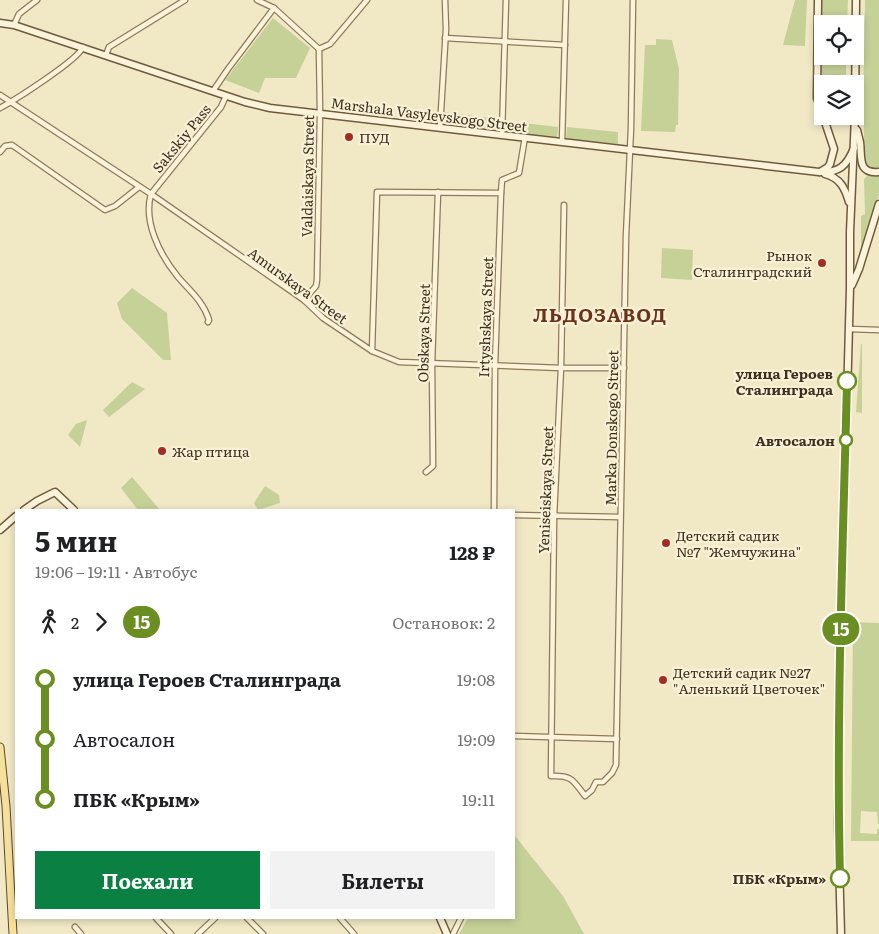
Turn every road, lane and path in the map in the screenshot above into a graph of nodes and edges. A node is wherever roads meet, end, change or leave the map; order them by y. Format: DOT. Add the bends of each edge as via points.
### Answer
graph roads {
  1 [pos="37,0"];
  2 [pos="185,0"];
  3 [pos="257,0"];
  4 [pos="368,0"];
  5 [pos="445,0"];
  6 [pos="506,0"];
  7 [pos="566,0"];
  8 [pos="633,0"];
  9 [pos="818,0"];
  10 [pos="856,0"];
  11 [pos="274,8"];
  12 [pos="0,23"];
  13 [pos="14,25"];
  14 [pos="445,38"];
  15 [pos="506,41"];
  16 [pos="565,44"];
  17 [pos="83,47"];
  18 [pos="319,49"];
  19 [pos="106,55"];
  20 [pos="856,69"];
  21 [pos="816,75"];
  22 [pos="854,75"];
  23 [pos="856,75"];
  24 [pos="213,91"];
  25 [pos="0,94"];
  26 [pos="226,96"];
  27 [pos="11,102"];
  28 [pos="0,108"];
  29 [pos="320,113"];
  30 [pos="826,125"];
  31 [pos="855,125"];
  32 [pos="856,125"];
  33 [pos="440,127"];
  34 [pos="502,134"];
  35 [pos="525,137"];
  36 [pos="562,142"];
  37 [pos="854,148"];
  38 [pos="629,150"];
  39 [pos="0,152"];
  40 [pos="819,172"];
  41 [pos="879,172"];
  42 [pos="139,187"];
  43 [pos="438,192"];
  44 [pos="501,193"];
  45 [pos="151,194"];
  46 [pos="879,204"];
  47 [pos="564,205"];
  48 [pos="851,210"];
  49 [pos="850,288"];
  50 [pos="304,300"];
  51 [pos="208,322"];
  52 [pos="849,329"];
  53 [pos="879,330"];
  54 [pos="372,351"];
  55 [pos="432,364"];
  56 [pos="494,364"];
  57 [pos="561,368"];
  58 [pos="624,368"];
  59 [pos="426,472"];
  60 [pos="25,509"];
  61 [pos="73,509"];
  62 [pos="494,509"];
  63 [pos="515,515"];
  64 [pos="15,517"];
  65 [pos="554,517"];
  66 [pos="620,517"];
  67 [pos="0,530"];
  68 [pos="515,736"];
  69 [pos="552,738"];
  70 [pos="617,739"];
  71 [pos="0,747"];
  72 [pos="551,776"];
  73 [pos="157,919"];
  74 [pos="214,919"];
  75 [pos="248,919"];
  76 [pos="341,919"];
  77 [pos="440,919"];
  78 [pos="460,919"];
  79 [pos="75,927"];
  80 [pos="13,934"];
  81 [pos="81,934"];
  82 [pos="171,934"];
  83 [pos="198,934"];
  84 [pos="263,934"];
  85 [pos="354,934"];
  86 [pos="447,934"];
  87 [pos="453,934"];
  88 [pos="841,934"];
  1 -- 13 [label="street" via="19,14"];
  2 -- 19 [label="street" via="109,47"];
  3 -- 11 [label="street"];
  4 -- 18 [label="street" via="330,44"];
  5 -- 14 [label="street"];
  6 -- 15 [label="street"];
  7 -- 16 [label="street"];
  8 -- 38 [label="street, Marka Donskogo Street"];
  9 -- 21 [label="main road"];
  10 -- 20 [label="main road"];
  11 -- 18 [label="street"];
  11 -- 24 [label="street"];
  12 -- 13 [label="main road, Marshala Vasylevskogo Street"];
  13 -- 17 [label="main road, Marshala Vasylevskogo Street"];
  14 -- 15 [label="street"];
  14 -- 33 [label="street"];
  15 -- 16 [label="street"];
  15 -- 34 [label="street"];
  16 -- 36 [label="street"];
  17 -- 19 [label="main road, Marshala Vasylevskogo Street"];
  17 -- 27 [label="street" via="64,67"];
  18 -- 29 [label="street, Valdaiskaya Street"];
  19 -- 24 [label="main road, Marshala Vasylevskogo Street"];
  20 -- 22 [label="main road"];
  20 -- 23 [label="main road"];
  24 -- 26 [label="main road, Marshala Vasylevskogo Street"];
  25 -- 27 [label="street, Amurskaya Street"];
  26 -- 29 [label="main road, Marshala Vasylevskogo Street" via="270,108"];
  26 -- 45 [label="street, Sakskiy Pass" via="221,107"];
  27 -- 28 [label="street"];
  27 -- 42 [label="street, Amurskaya Street"];
  29 -- 33 [label="main road, Marshala Vasylevskogo Street"];
  29 -- 50 [label="street, Valdaiskaya Street" via="317,280"];
  30 -- 40 [label="main road" via="834,149 830,164"];
  31 -- 37 [label="main road"];
  32 -- 41 [label="main road" via="862,166 872,173"];
  33 -- 34 [label="main road, Marshala Vasylevskogo Street"];
  34 -- 35 [label="main road, Marshala Vasylevskogo Street"];
  35 -- 36 [label="main road, Marshala Vasylevskogo Street"];
  35 -- 44 [label="street" via="519,173 502,180"];
  36 -- 38 [label="main road, Marshala Vasylevskogo Street"];
  37 -- 40 [label="main road, Marshala Vasylevskogo Street" via="840,168"];
  37 -- 48 [label="main road"];
  38 -- 40 [label="main road, Marshala Vasylevskogo Street"];
  38 -- 58 [label="street, Marka Donskogo Street"];
  39 -- 42 [label="street" via="5,146 12,145 102,208 110,209"];
  40 -- 48 [label="main road" via="836,178 842,184"];
  42 -- 45 [label="street, Amurskaya Street"];
  43 -- 44 [label="street"];
  43 -- 54 [label="street" via="378,192"];
  43 -- 55 [label="street, Obskaya Street"];
  44 -- 56 [label="street, Irtyshskaya Street"];
  45 -- 50 [label="street, Amurskaya Street"];
  45 -- 51 [label="street" via="148,208 158,246 176,275 206,309"];
  46 -- 49 [label="main road" via="860,269"];
  47 -- 57 [label="street, Yeniseiskaya Street"];
  48 -- 49 [label="main road"];
  49 -- 52 [label="main road"];
  50 -- 54 [label="street, Amurskaya Street" via="323,318"];
  52 -- 53 [label="street"];
  52 -- 88 [label="main road" via="841,622"];
  54 -- 55 [label="street, Amurskaya Street" via="398,362"];
  55 -- 56 [label="street, Amurskaya Street"];
  55 -- 59 [label="street, Obskaya Street" via="433,466"];
  56 -- 57 [label="street, Amurskaya Street"];
  56 -- 62 [label="street, Irtyshskaya Street"];
  57 -- 58 [label="street, Amurskaya Street"];
  57 -- 65 [label="street, Yeniseiskaya Street"];
  58 -- 66 [label="street, Marka Donskogo Street"];
  60 -- 61 [label="main road" via="55,492"];
  63 -- 65 [label="street"];
  64 -- 67 [label="main road"];
  65 -- 66 [label="street"];
  65 -- 69 [label="street, Yeniseiskaya Street"];
  66 -- 70 [label="street, Marka Donskogo Street"];
  68 -- 69 [label="street"];
  69 -- 70 [label="street"];
  69 -- 72 [label="street, Yeniseiskaya Street"];
  70 -- 72 [label="street, Marka Donskogo Street" via="614,770 603,782 596,782 585,796 570,777"];
  71 -- 80 [label="main road"];
  73 -- 82 [label="street"];
  74 -- 83 [label="street"];
  75 -- 84 [label="street"];
  76 -- 85 [label="street"];
  77 -- 86 [label="main road"];
  78 -- 87 [label="street"];
  79 -- 81 [label="street"];
}
